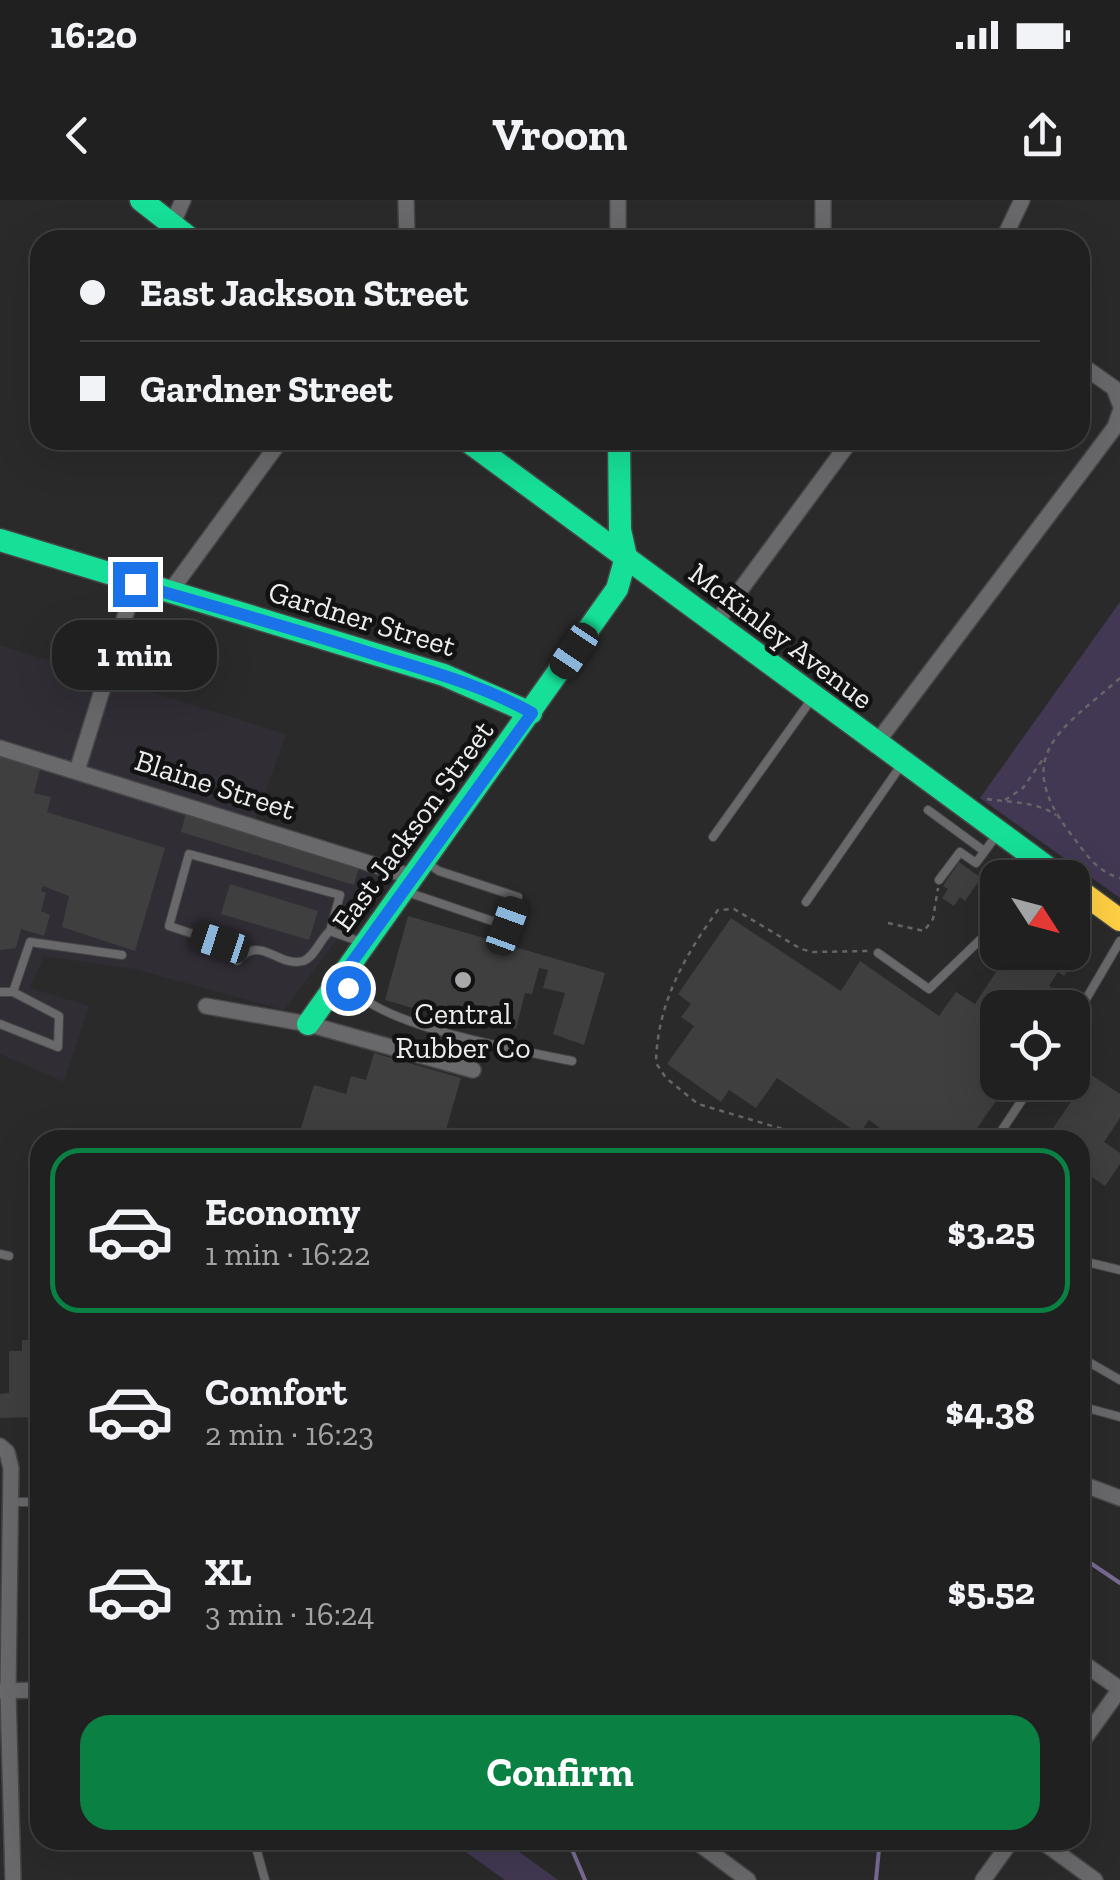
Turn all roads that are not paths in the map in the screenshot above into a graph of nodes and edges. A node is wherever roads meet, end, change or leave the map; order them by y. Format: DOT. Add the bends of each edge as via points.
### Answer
graph roads {
  1 [pos="140,200"];
  2 [pos="183,200"];
  3 [pos="406,200"];
  4 [pos="618,200"];
  5 [pos="823,200"];
  6 [pos="1022,200"];
  7 [pos="172,225"];
  8 [pos="179,230"];
  9 [pos="407,230"];
  10 [pos="618,230"];
  11 [pos="822,230"];
  12 [pos="1008,230"];
  13 [pos="1090,371"];
  14 [pos="1120,404"];
  15 [pos="1120,412"];
  16 [pos="274,450"];
  17 [pos="480,450"];
  18 [pos="619,450"];
  19 [pos="844,450"];
  20 [pos="0,540"];
  21 [pos="626,557"];
  22 [pos="135,584"];
  23 [pos="168,593"];
  24 [pos="716,623"];
  25 [pos="814,696"];
  26 [pos="532,713"];
  27 [pos="876,745"];
  28 [pos="0,748"];
  29 [pos="902,764"];
  30 [pos="77,771"];
  31 [pos="928,810"];
  32 [pos="713,837"];
  33 [pos="991,842"];
  34 [pos="1018,860"];
  35 [pos="413,876"];
  36 [pos="939,880"];
  37 [pos="1090,898"];
  38 [pos="806,902"];
  39 [pos="1120,920"];
  40 [pos="330,931"];
  41 [pos="980,940"];
  42 [pos="1120,941"];
  43 [pos="365,943"];
  44 [pos="245,952"];
  45 [pos="878,953"];
  46 [pos="122,955"];
  47 [pos="236,961"];
  48 [pos="342,976"];
  49 [pos="0,992"];
  50 [pos="13,992"];
  51 [pos="1090,992"];
  52 [pos="206,1006"];
  53 [pos="0,1024"];
  54 [pos="308,1024"];
  55 [pos="572,1061"];
  56 [pos="473,1070"];
  57 [pos="1022,1100"];
  58 [pos="1002,1130"];
  59 [pos="1090,1262"];
  60 [pos="1120,1270"];
  61 [pos="1090,1363"];
  62 [pos="1120,1380"];
  63 [pos="1090,1409"];
  64 [pos="1120,1417"];
  65 [pos="2,1447"];
  66 [pos="1090,1486"];
  67 [pos="1120,1498"];
  68 [pos="10,1502"];
  69 [pos="30,1502"];
  70 [pos="1090,1668"];
  71 [pos="1120,1689"];
  72 [pos="30,1690"];
  73 [pos="4,1691"];
  74 [pos="1090,1731"];
  75 [pos="257,1850"];
  76 [pos="708,1850"];
  77 [pos="1005,1850"];
  78 [pos="1054,1850"];
  79 [pos="13,1880"];
  80 [pos="265,1880"];
  81 [pos="748,1880"];
  82 [pos="983,1880"];
  83 [pos="1095,1880"];
  1 -- 7 [label="street"];
  2 -- 7 [label="street"];
  3 -- 9 [label="street"];
  4 -- 10 [label="street"];
  5 -- 11 [label="street"];
  6 -- 12 [label="street"];
  7 -- 8 [label="street"];
  13 -- 14 [label="street" via="1114,388"];
  15 -- 27 [label="street"];
  16 -- 23 [label="street"];
  17 -- 21 [label="street, McKinley Avenue"];
  18 -- 21 [label="street, East Jackson Street"];
  19 -- 24 [label="street"];
  20 -- 22 [label="street, Gardner Street"];
  21 -- 24 [label="street, McKinley Avenue"];
  21 -- 26 [label="street, East Jackson Street" via="617,589"];
  22 -- 23 [label="street, Gardner Street"];
  22 -- 30 [label="street"];
  23 -- 26 [label="street, Gardner Street" via="466,683"];
  24 -- 25 [label="street, McKinley Avenue"];
  25 -- 27 [label="street, McKinley Avenue"];
  25 -- 32 [label="lane"];
  26 -- 35 [label="street, East Jackson Street"];
  27 -- 29 [label="street, McKinley Avenue"];
  28 -- 30 [label="street, Blaine Street"];
  29 -- 33 [label="street, McKinley Avenue"];
  29 -- 38 [label="lane"];
  30 -- 35 [label="street, Blaine Street"];
  31 -- 33 [label="lane"];
  33 -- 34 [label="street, McKinley Avenue"];
  33 -- 36 [label="lane" via="976,862 960,852"];
  35 -- 35 [label="lane" via="416,898 507,926 518,897 440,871"];
  35 -- 43 [label="street, East Jackson Street"];
  37 -- 39 [label="street"];
  40 -- 43 [label="lane"];
  40 -- 44 [label="lane" via="299,962"];
  40 -- 44 [label="lane" via="340,895 189,854 169,926"];
  41 -- 45 [label="lane" via="929,989"];
  42 -- 51 [label="lane"];
  43 -- 48 [label="street, East Jackson Street"];
  44 -- 47 [label="lane"];
  46 -- 50 [label="lane" via="30,942"];
  48 -- 54 [label="street, East Jackson Street"];
  48 -- 55 [label="lane" via="371,1005 403,1018"];
  49 -- 50 [label="lane"];
  50 -- 53 [label="lane" via="59,1016 58,1046"];
  52 -- 54 [label="street"];
  54 -- 56 [label="street"];
  57 -- 58 [label="lane"];
  59 -- 60 [label="lane"];
  61 -- 62 [label="lane"];
  63 -- 64 [label="lane"];
  65 -- 68 [label="street" via="10,1461"];
  66 -- 67 [label="street"];
  68 -- 69 [label="lane"];
  68 -- 73 [label="street"];
  70 -- 71 [label="street"];
  71 -- 74 [label="street"];
  72 -- 73 [label="street"];
  73 -- 79 [label="street"];
  75 -- 80 [label="lane"];
  76 -- 81 [label="street"];
  77 -- 82 [label="street"];
  78 -- 83 [label="street"];
}
